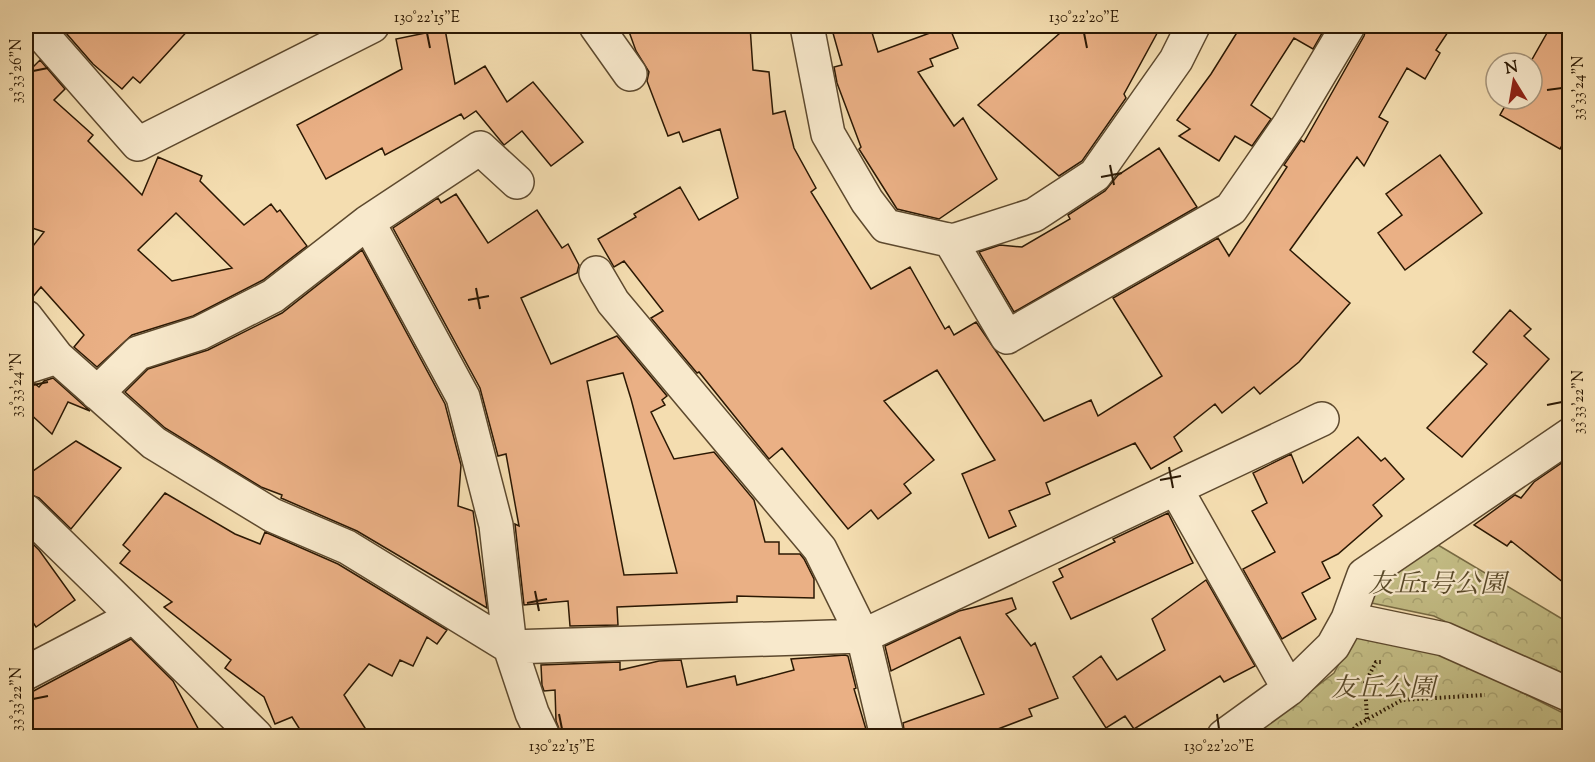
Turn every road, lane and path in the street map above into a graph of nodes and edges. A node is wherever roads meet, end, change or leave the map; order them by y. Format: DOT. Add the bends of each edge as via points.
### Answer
graph roads {
  1 [pos="374,26"];
  2 [pos="596,26"];
  3 [pos="807,26"];
  4 [pos="1193,26"];
  5 [pos="1348,26"];
  6 [pos="37,29"];
  7 [pos="630,74"];
  8 [pos="517,182"];
  9 [pos="368,222"];
  10 [pos="950,240"];
  11 [pos="596,273"];
  12 [pos="26,317"];
  13 [pos="57,357"];
  14 [pos="26,366"];
  15 [pos="98,393"];
  16 [pos="1323,419"];
  17 [pos="1569,435"];
  18 [pos="1176,489"];
  19 [pos="26,512"];
  20 [pos="133,617"];
  21 [pos="1348,619"];
  22 [pos="1407,633"];
  23 [pos="863,636"];
  24 [pos="510,647"];
  25 [pos="1511,671"];
  26 [pos="26,673"];
  27 [pos="1289,689"];
  28 [pos="1569,695"];
  29 [pos="1367,720"];
  30 [pos="256,736"];
  31 [pos="543,736"];
  32 [pos="887,736"];
  33 [pos="1224,736"];
  34 [pos="1348,736"];
  35 [pos="1379,736"];
  36 [pos="1466,736"];
  1 -- 6 [label="street" via="138,144"];
  2 -- 7 [label="street"];
  3 -- 10 [label="street" via="828,134 867,201 886,226"];
  4 -- 10 [label="street" via="1176,60 1095,175 1034,215"];
  5 -- 10 [label="street" via="1289,125 1231,210 1007,337"];
  8 -- 9 [label="street" via="480,148"];
  9 -- 15 [label="street" via="273,296 200,333 138,353"];
  9 -- 24 [label="street" via="463,397 496,525"];
  11 -- 23 [label="street" via="613,302 820,549"];
  12 -- 13 [label="street"];
  13 -- 14 [label="street"];
  13 -- 15 [label="street"];
  15 -- 24 [label="street" via="154,443 272,515 348,547"];
  16 -- 18 [label="street"];
  17 -- 21 [label="street" via="1364,575"];
  18 -- 23 [label="street"];
  18 -- 27 [label="street"];
  19 -- 20 [label="street"];
  20 -- 26 [label="street"];
  20 -- 30 [label="street"];
  21 -- 22 [label="street"];
  21 -- 27 [label="street" via="1333,646"];
  22 -- 25 [label="street" via="1444,639"];
  22 -- 29 [label="path" via="1394,662 1376,662 1365,683"];
  23 -- 24 [label="street"];
  23 -- 32 [label="street"];
  24 -- 31 [label="street"];
  25 -- 28 [label="street"];
  25 -- 29 [label="path" via="1495,694 1402,700"];
  27 -- 33 [label="street"];
  29 -- 34 [label="path"];
  35 -- 36 [label="path" via="1435,730"];
}
